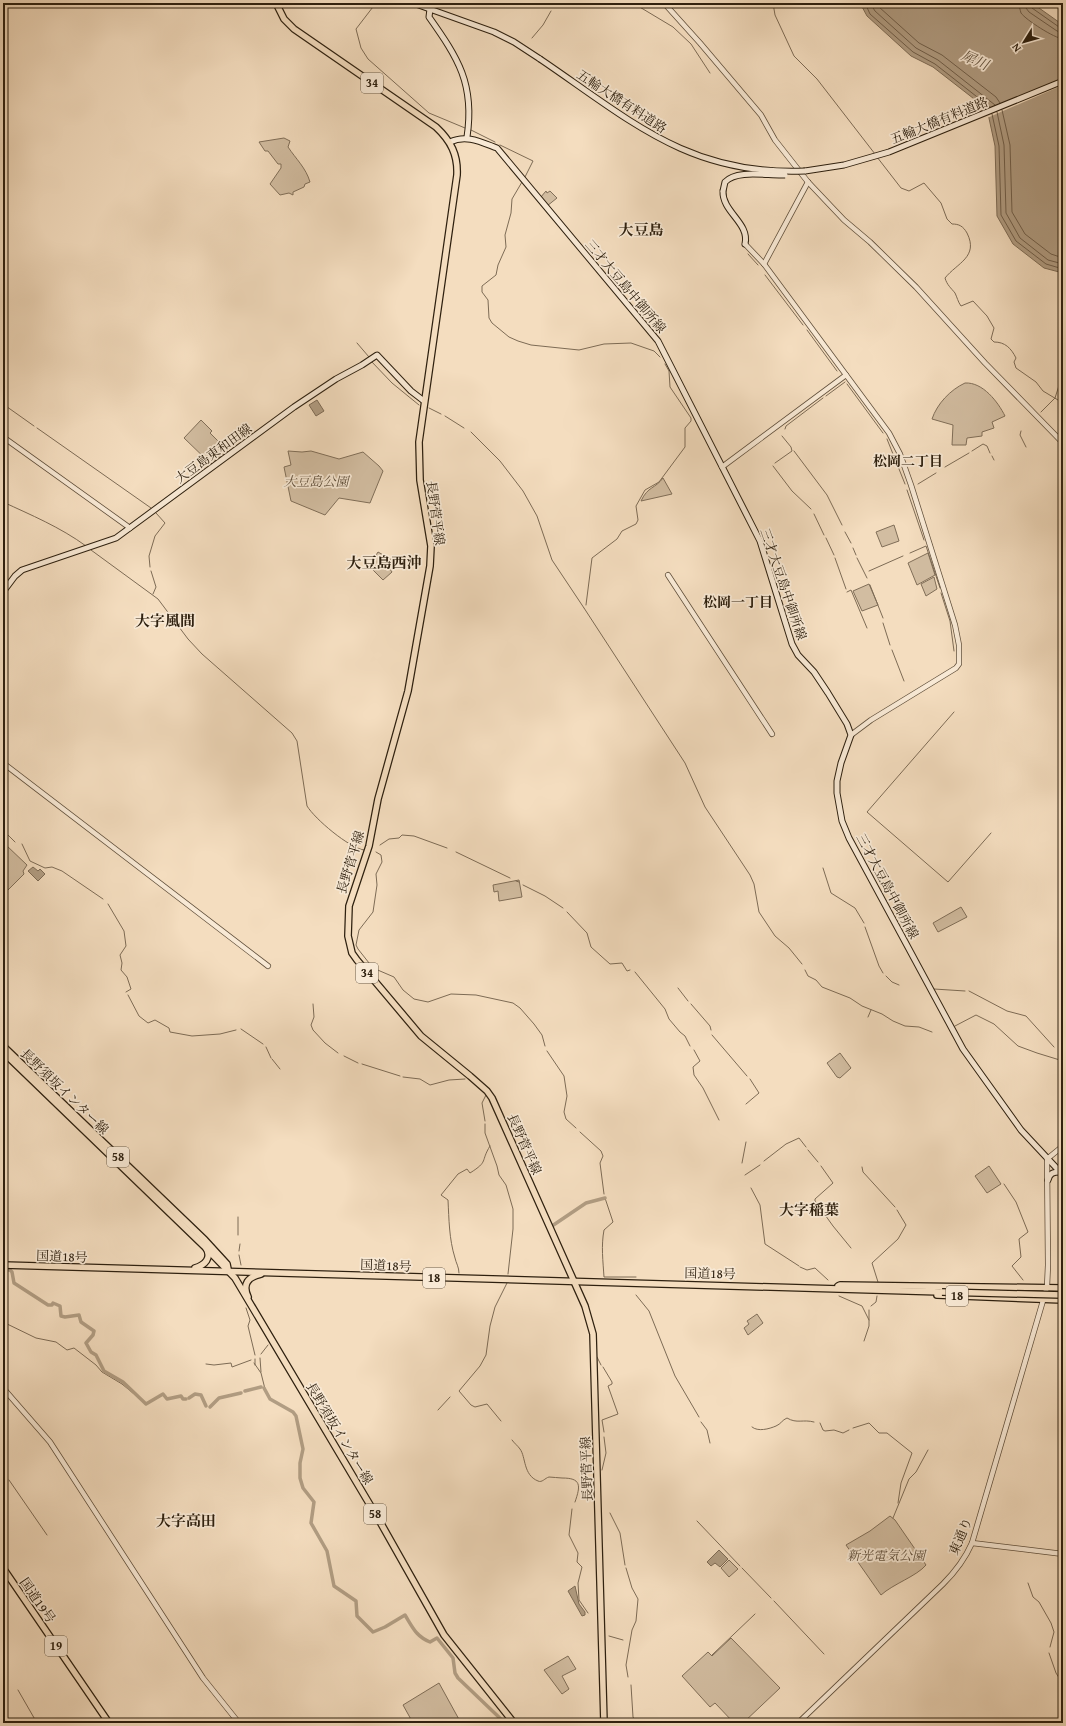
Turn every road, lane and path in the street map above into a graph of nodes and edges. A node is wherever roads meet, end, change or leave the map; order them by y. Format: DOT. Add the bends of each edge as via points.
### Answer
graph roads {
  1 [pos="276,3"];
  2 [pos="413,3"];
  3 [pos="664,3"];
  4 [pos="430,9"];
  5 [pos="1063,81"];
  6 [pos="467,137"];
  7 [pos="450,142"];
  8 [pos="806,171"];
  9 [pos="808,182"];
  10 [pos="745,244"];
  11 [pos="764,264"];
  12 [pos="846,375"];
  13 [pos="424,401"];
  14 [pos="3,437"];
  15 [pos="1063,443"];
  16 [pos="722,467"];
  17 [pos="130,528"];
  18 [pos="668,575"];
  19 [pos="3,592"];
  20 [pos="772,734"];
  21 [pos="851,735"];
  22 [pos="3,763"];
  23 [pos="268,966"];
  24 [pos="3,1046"];
  25 [pos="3,1052"];
  26 [pos="1063,1146"];
  27 [pos="1047,1160"];
  28 [pos="1062,1173"];
  29 [pos="1048,1180"];
  30 [pos="206,1248"];
  31 [pos="3,1265"];
  32 [pos="187,1270"];
  33 [pos="229,1271"];
  34 [pos="269,1273"];
  35 [pos="575,1281"];
  36 [pos="838,1286"];
  37 [pos="816,1287"];
  38 [pos="1047,1287"];
  39 [pos="1063,1288"];
  40 [pos="871,1290"];
  41 [pos="942,1291"];
  42 [pos="1063,1294"];
  43 [pos="248,1297"];
  44 [pos="1043,1299"];
  45 [pos="1063,1300"];
  46 [pos="3,1388"];
  47 [pos="972,1543"];
  48 [pos="1063,1554"];
  49 [pos="3,1568"];
  50 [pos="110,1723"];
  51 [pos="239,1723"];
  52 [pos="514,1723"];
  53 [pos="604,1723"];
  54 [pos="798,1723"];
  1 -- 7 [label="main road, 長野菅平線 / 34" via="284,19 294,29 428,121"];
  2 -- 4 [label="main road"];
  3 -- 9 [label="street" via="761,115 776,140"];
  4 -- 6 [label="main road" via="429,17 448,42 462,72 468,103"];
  4 -- 8 [label="main road, 五輪大橋有料道路, bridge" via="514,42 633,123 661,140 690,153 748,169"];
  5 -- 8 [label="main road, 五輪大橋有料道路" via="889,152 844,165"];
  6 -- 7 [label="main road"];
  6 -- 16 [label="main road, 三才大豆島中御所線" via="497,148 652,332"];
  7 -- 13 [label="main road, 長野菅平線 / 34" via="456,156 457,175"];
  8 -- 10 [label="main road, bridge" via="780,175 742,174 725,182 723,191 726,204 746,234"];
  9 -- 11 [label="street"];
  9 -- 15 [label="street" via="839,215 916,287"];
  10 -- 11 [label="street"];
  11 -- 12 [label="street"];
  12 -- 16 [label="street"];
  12 -- 21 [label="street" via="889,433 900,454 951,608 959,645 959,664 956,668"];
  13 -- 17 [label="main road, 大豆島東和田線" via="377,355 294,407"];
  13 -- 35 [label="main road, 長野菅平線 / 34" via="418,454 431,546 430,566 408,692 378,799 369,846 348,906 348,936 357,960 421,1036 470,1076 492,1098"];
  14 -- 17 [label="street"];
  16 -- 21 [label="main road, 三才大豆島中御所線" via="760,541 792,644 828,693"];
  17 -- 19 [label="main road, 大豆島東和田線" via="116,538 22,570"];
  18 -- 20 [label="street"];
  21 -- 27 [label="main road, 三才大豆島中御所線" via="837,781 842,821 849,838 963,1049 1020,1130"];
  22 -- 23 [label="street"];
  24 -- 33 [label="main road, 長野須坂インター線 / 58" via="205,1240 227,1264"];
  25 -- 30 [label="main road, 長野須坂インター線 / 58"];
  26 -- 27 [label="street"];
  27 -- 28 [label="main road, 三才大豆島中御所線"];
  27 -- 29 [label="street, 東通り"];
  28 -- 29 [label="main road" via="1052,1172"];
  29 -- 38 [label="street, 東通り"];
  30 -- 32 [label="main road" via="208,1255 205,1263"];
  30 -- 33 [label="main road, 長野須坂インター線 / 58"];
  31 -- 32 [label="main road, 国道18号 / 18"];
  32 -- 33 [label="main road, 国道18号 / 18"];
  33 -- 34 [label="main road, 国道18号 / 18"];
  33 -- 43 [label="main road, 長野須坂インター線 / 58"];
  34 -- 35 [label="main road, 国道18号 / 18"];
  34 -- 43 [label="main road" via="256,1275 247,1281 245,1288"];
  35 -- 37 [label="main road, 国道18号 / 18"];
  35 -- 53 [label="main road, 長野菅平線 / 34" via="593,1334"];
  36 -- 37 [label="main road, 国道18号 / 18"];
  36 -- 38 [label="main road, 18"];
  36 -- 41 [label="main road, 国道18号 / 18"];
  37 -- 40 [label="main road, 国道18号 / 18"];
  38 -- 39 [label="main road, 18"];
  38 -- 44 [label="street, 東通り"];
  40 -- 41 [label="main road, 国道18号 / 18"];
  40 -- 44 [label="main road, 18"];
  41 -- 42 [label="main road, 国道18号 / 18, bridge"];
  43 -- 52 [label="main road, 長野須坂インター線 / 58" via="444,1635"];
  44 -- 45 [label="main road, 18"];
  44 -- 47 [label="street, 東通り"];
  46 -- 51 [label="street" via="50,1442 203,1678"];
  47 -- 48 [label="street"];
  47 -- 54 [label="street, 東通り" via="960,1565 944,1584"];
  49 -- 50 [label="main road, 国道19号 / 19"];
}
